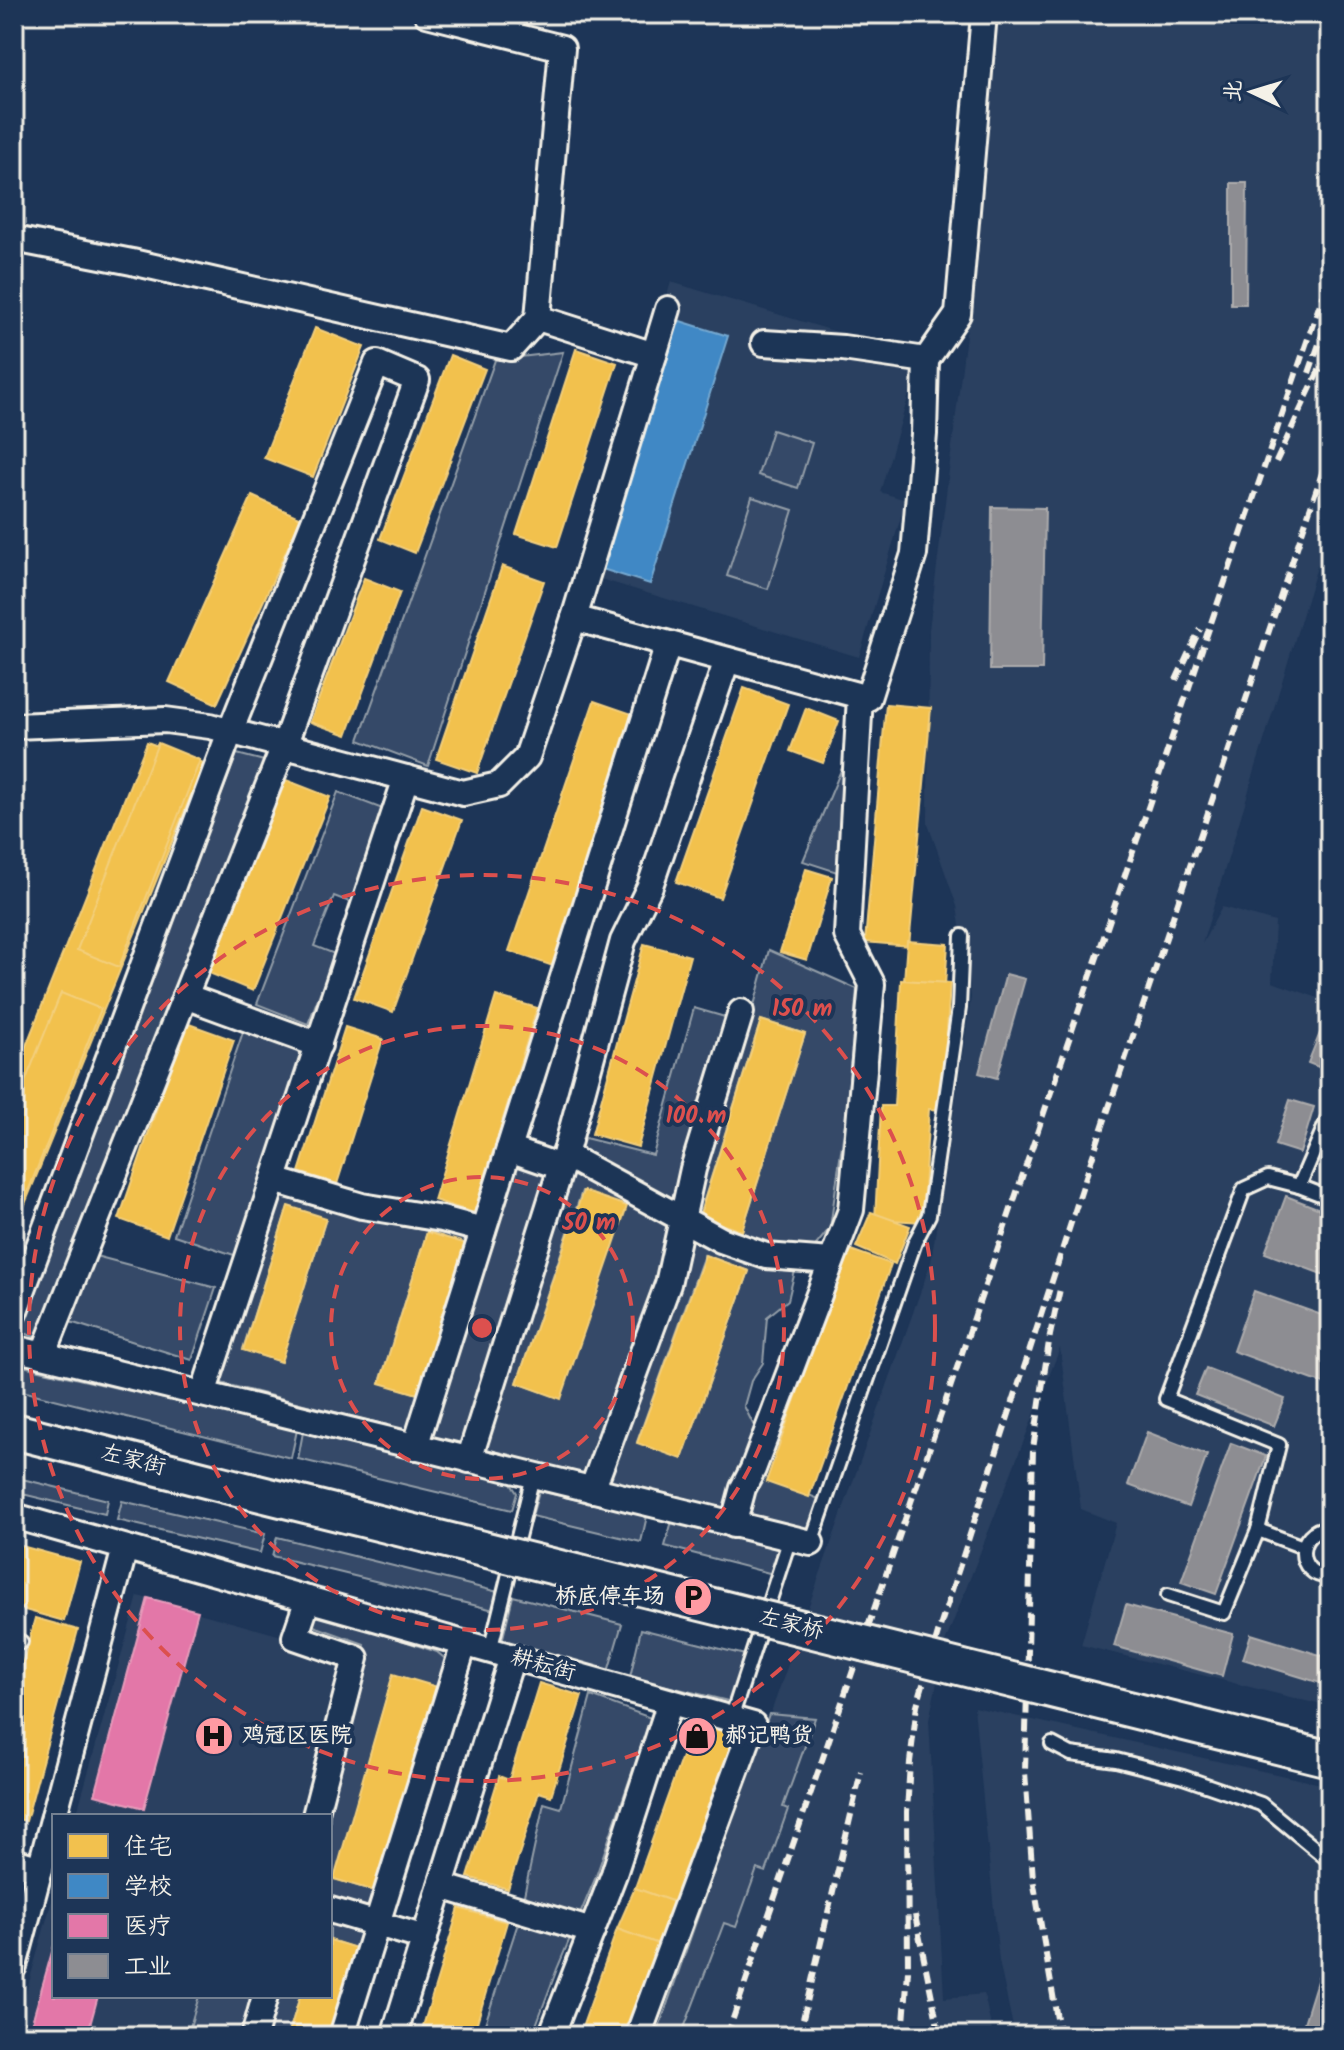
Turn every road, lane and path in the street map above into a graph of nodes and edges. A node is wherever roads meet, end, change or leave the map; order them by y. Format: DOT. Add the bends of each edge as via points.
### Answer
graph roads {
  1 [pos="427,14"];
  2 [pos="984,14"];
  3 [pos="14,239"];
  4 [pos="668,309"];
  5 [pos="538,318"];
  6 [pos="764,343"];
  7 [pos="654,355"];
  8 [pos="926,360"];
  9 [pos="574,618"];
  10 [pos="668,644"];
  11 [pos="727,660"];
  12 [pos="860,696"];
  13 [pos="14,726"];
  14 [pos="230,732"];
  15 [pos="284,746"];
  16 [pos="406,778"];
  17 [pos="962,936"];
  18 [pos="185,996"];
  19 [pos="741,1012"];
  20 [pos="319,1045"];
  21 [pos="1330,1114"];
  22 [pos="509,1149"];
  23 [pos="563,1161"];
  24 [pos="274,1180"];
  25 [pos="1299,1186"];
  26 [pos="1330,1198"];
  27 [pos="682,1220"];
  28 [pos="483,1230"];
  29 [pos="831,1261"];
  30 [pos="14,1313"];
  31 [pos="14,1348"];
  32 [pos="43,1355"];
  33 [pos="203,1394"];
  34 [pos="14,1431"];
  35 [pos="415,1447"];
  36 [pos="469,1460"];
  37 [pos="533,1476"];
  38 [pos="592,1490"];
  39 [pos="253,1492"];
  40 [pos="14,1516"];
  41 [pos="733,1525"];
  42 [pos="1330,1527"];
  43 [pos="1258,1530"];
  44 [pos="801,1541"];
  45 [pos="1303,1547"];
  46 [pos="125,1548"];
  47 [pos="1330,1577"];
  48 [pos="1168,1595"];
  49 [pos="308,1599"];
  50 [pos="464,1644"];
  51 [pos="501,1654"];
  52 [pos="670,1702"];
  53 [pos="731,1719"];
  54 [pos="1052,1744"];
  55 [pos="1330,1759"];
  56 [pos="55,1814"];
  57 [pos="316,1814"];
  58 [pos="52,1824"];
  59 [pos="14,1861"];
  60 [pos="1330,1861"];
  61 [pos="40,1869"];
  62 [pos="441,1886"];
  63 [pos="332,1911"];
  64 [pos="377,1924"];
  65 [pos="592,1931"];
  66 [pos="425,1938"];
  67 [pos="14,1966"];
  68 [pos="264,1998"];
  69 [pos="254,2036"];
  70 [pos="342,2036"];
  71 [pos="394,2036"];
  72 [pos="551,2036"];
  73 [pos="638,2036"];
  1 -- 5 [label="street" via="562,48"];
  2 -- 8 [label="street" via="958,314"];
  3 -- 5 [label="street" via="511,348"];
  4 -- 7 [label="street"];
  5 -- 7 [label="street"];
  6 -- 8 [label="street"];
  7 -- 9 [label="street"];
  8 -- 12 [label="street" via="914,554 868,698"];
  9 -- 10 [label="street"];
  9 -- 16 [label="street" via="527,757 499,785 463,793"];
  10 -- 11 [label="street"];
  10 -- 22 [label="street"];
  11 -- 12 [label="street"];
  11 -- 23 [label="street" via="650,886 623,941"];
  12 -- 29 [label="street" via="847,935 872,984 851,1210"];
  13 -- 14 [label="street" via="165,720"];
  14 -- 15 [label="street"];
  14 -- 15 [label="street" via="377,363 417,380"];
  14 -- 30 [label="street"];
  15 -- 16 [label="street"];
  15 -- 18 [label="street"];
  16 -- 20 [label="street"];
  17 -- 44 [label="lane" via="959,1008 929,1215"];
  18 -- 20 [label="street"];
  18 -- 32 [label="street"];
  19 -- 27 [label="street"];
  20 -- 24 [label="street"];
  21 -- 25 [label="lane"];
  22 -- 23 [label="street"];
  22 -- 28 [label="street"];
  23 -- 27 [label="street"];
  23 -- 36 [label="street"];
  24 -- 28 [label="street" via="362,1206"];
  24 -- 33 [label="street"];
  25 -- 26 [label="lane"];
  25 -- 43 [label="lane" via="1268,1178 1244,1189 1166,1399 1279,1445"];
  27 -- 29 [label="street" via="766,1256"];
  27 -- 38 [label="street" via="668,1284"];
  28 -- 35 [label="street"];
  29 -- 41 [label="street"];
  31 -- 32 [label="street"];
  32 -- 33 [label="street"];
  33 -- 35 [label="street"];
  34 -- 39 [label="main road, 左家街"];
  35 -- 36 [label="street"];
  36 -- 37 [label="street"];
  37 -- 38 [label="street"];
  37 -- 51 [label="lane"];
  38 -- 41 [label="street"];
  39 -- 55 [label="main road, 左家桥, bridge"];
  40 -- 46 [label="street, 耕耘街"];
  41 -- 44 [label="street"];
  42 -- 45 [label="lane" via="1314,1531"];
  43 -- 45 [label="lane"];
  43 -- 48 [label="lane" via="1224,1613"];
  44 -- 53 [label="lane"];
  45 -- 47 [label="lane" via="1309,1569"];
  46 -- 49 [label="street, 耕耘街"];
  46 -- 56 [label="street"];
  49 -- 50 [label="street, 耕耘街"];
  49 -- 57 [label="street" via="295,1637 356,1658"];
  50 -- 51 [label="street, 耕耘街"];
  50 -- 64 [label="street"];
  51 -- 52 [label="street, 耕耘街"];
  51 -- 62 [label="street"];
  52 -- 53 [label="street, 耕耘街"];
  52 -- 65 [label="street"];
  53 -- 73 [label="street" via="753,1725"];
  54 -- 60 [label="lane" via="1071,1754 1183,1777 1261,1804"];
  58 -- 61 [label="street"];
  59 -- 61 [label="street"];
  61 -- 67 [label="street"];
  62 -- 65 [label="street"];
  62 -- 66 [label="street"];
  63 -- 64 [label="street"];
  64 -- 66 [label="street"];
  64 -- 70 [label="street"];
  65 -- 72 [label="street"];
  66 -- 71 [label="street"];
  68 -- 69 [label="street"];
}
